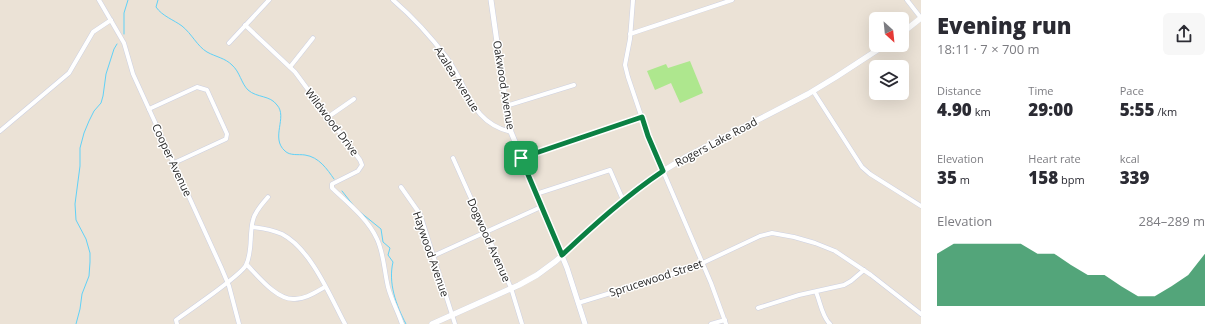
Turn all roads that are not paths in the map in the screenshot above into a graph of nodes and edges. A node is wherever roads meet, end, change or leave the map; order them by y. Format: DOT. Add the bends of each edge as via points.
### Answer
graph roads {
  1 [pos="99,0"];
  2 [pos="269,0"];
  3 [pos="393,0"];
  4 [pos="491,0"];
  5 [pos="633,0"];
  6 [pos="732,0"];
  7 [pos="907,0"];
  8 [pos="921,18"];
  9 [pos="111,20"];
  10 [pos="246,25"];
  11 [pos="909,27"];
  12 [pos="630,34"];
  13 [pos="313,38"];
  14 [pos="229,44"];
  15 [pos="875,52"];
  16 [pos="290,67"];
  17 [pos="574,85"];
  18 [pos="814,91"];
  19 [pos="354,99"];
  20 [pos="506,106"];
  21 [pos="149,109"];
  22 [pos="328,116"];
  23 [pos="642,117"];
  24 [pos="0,131"];
  25 [pos="511,132"];
  26 [pos="453,158"];
  27 [pos="521,158"];
  28 [pos="174,163"];
  29 [pos="663,171"];
  30 [pos="401,187"];
  31 [pos="536,194"];
  32 [pos="268,197"];
  33 [pos="623,200"];
  34 [pos="921,206"];
  35 [pos="541,207"];
  36 [pos="252,227"];
  37 [pos="486,232"];
  38 [pos="562,255"];
  39 [pos="432,256"];
  40 [pos="703,264"];
  41 [pos="247,265"];
  42 [pos="864,270"];
  43 [pos="228,283"];
  44 [pos="325,287"];
  45 [pos="511,288"];
  46 [pos="816,292"];
  47 [pos="578,303"];
  48 [pos="758,308"];
  49 [pos="921,314"];
  50 [pos="452,315"];
  51 [pos="176,322"];
  52 [pos="726,322"];
  53 [pos="239,324"];
  54 [pos="345,324"];
  55 [pos="402,324"];
  56 [pos="432,324"];
  57 [pos="455,324"];
  58 [pos="522,324"];
  59 [pos="585,324"];
  60 [pos="711,324"];
  61 [pos="830,324"];
  1 -- 9 [label="street, Cooper Avenue"];
  2 -- 10 [label="street"];
  3 -- 25 [label="street, Azalea Avenue" via="448,60 482,117"];
  4 -- 20 [label="street, Oakwood Avenue"];
  5 -- 12 [label="street"];
  6 -- 12 [label="street"];
  7 -- 8 [label="street"];
  8 -- 11 [label="main road"];
  9 -- 21 [label="street, Cooper Avenue" via="124,43 133,74"];
  9 -- 24 [label="street" via="93,32 69,73"];
  10 -- 14 [label="street"];
  10 -- 16 [label="street, Wildwood Drive"];
  12 -- 23 [label="street" via="626,65"];
  13 -- 16 [label="street"];
  15 -- 18 [label="main road, Rogers Lake Road"];
  16 -- 22 [label="street, Wildwood Drive"];
  17 -- 20 [label="street"];
  18 -- 29 [label="main road, Rogers Lake Road"];
  18 -- 34 [label="street" via="862,167"];
  19 -- 22 [label="street"];
  20 -- 25 [label="street, Oakwood Avenue"];
  21 -- 28 [label="street, Cooper Avenue"];
  21 -- 28 [label="street" via="197,88 207,90 227,134 226,139"];
  22 -- 55 [label="street, Wildwood Drive" via="357,154 362,165 358,171 332,184 332,188 361,216 377,238 388,287"];
  23 -- 27 [label="street"];
  23 -- 29 [label="street"];
  25 -- 27 [label="street, Oakwood Avenue"];
  26 -- 37 [label="street, Dogwood Avenue"];
  27 -- 31 [label="street, Oakwood Avenue"];
  28 -- 43 [label="street, Cooper Avenue"];
  29 -- 33 [label="main road, Rogers Lake Road"];
  29 -- 40 [label="street"];
  30 -- 39 [label="street, Haywood Avenue" via="420,214"];
  31 -- 33 [label="street" via="610,170"];
  31 -- 35 [label="street, Oakwood Avenue"];
  32 -- 36 [label="street" via="255,214"];
  33 -- 38 [label="main road, Rogers Lake Road"];
  35 -- 37 [label="street"];
  35 -- 38 [label="street, Oakwood Avenue"];
  36 -- 41 [label="street"];
  36 -- 44 [label="street" via="282,234 299,247 309,258"];
  37 -- 39 [label="street"];
  37 -- 45 [label="street, Dogwood Avenue"];
  38 -- 45 [label="main road, Rogers Lake Road" via="537,275"];
  38 -- 47 [label="street, Oakwood Avenue"];
  39 -- 50 [label="street, Haywood Avenue"];
  40 -- 42 [label="street, Sprucewood Street" via="760,236 772,233 829,248 844,255"];
  40 -- 47 [label="street, Sprucewood Street"];
  40 -- 52 [label="street"];
  41 -- 43 [label="street"];
  41 -- 44 [label="street" via="284,298 294,300"];
  42 -- 46 [label="street" via="844,285"];
  42 -- 49 [label="street, Sprucewood Street"];
  43 -- 51 [label="street"];
  43 -- 53 [label="street, Cooper Avenue"];
  44 -- 54 [label="street"];
  45 -- 50 [label="main road, Rogers Lake Road"];
  45 -- 58 [label="street, Dogwood Avenue"];
  46 -- 48 [label="street" via="786,298"];
  46 -- 61 [label="street" via="825,318"];
  47 -- 59 [label="street, Oakwood Avenue"];
  50 -- 56 [label="main road, Rogers Lake Road"];
  50 -- 57 [label="street, Haywood Avenue"];
  52 -- 60 [label="street"];
}
